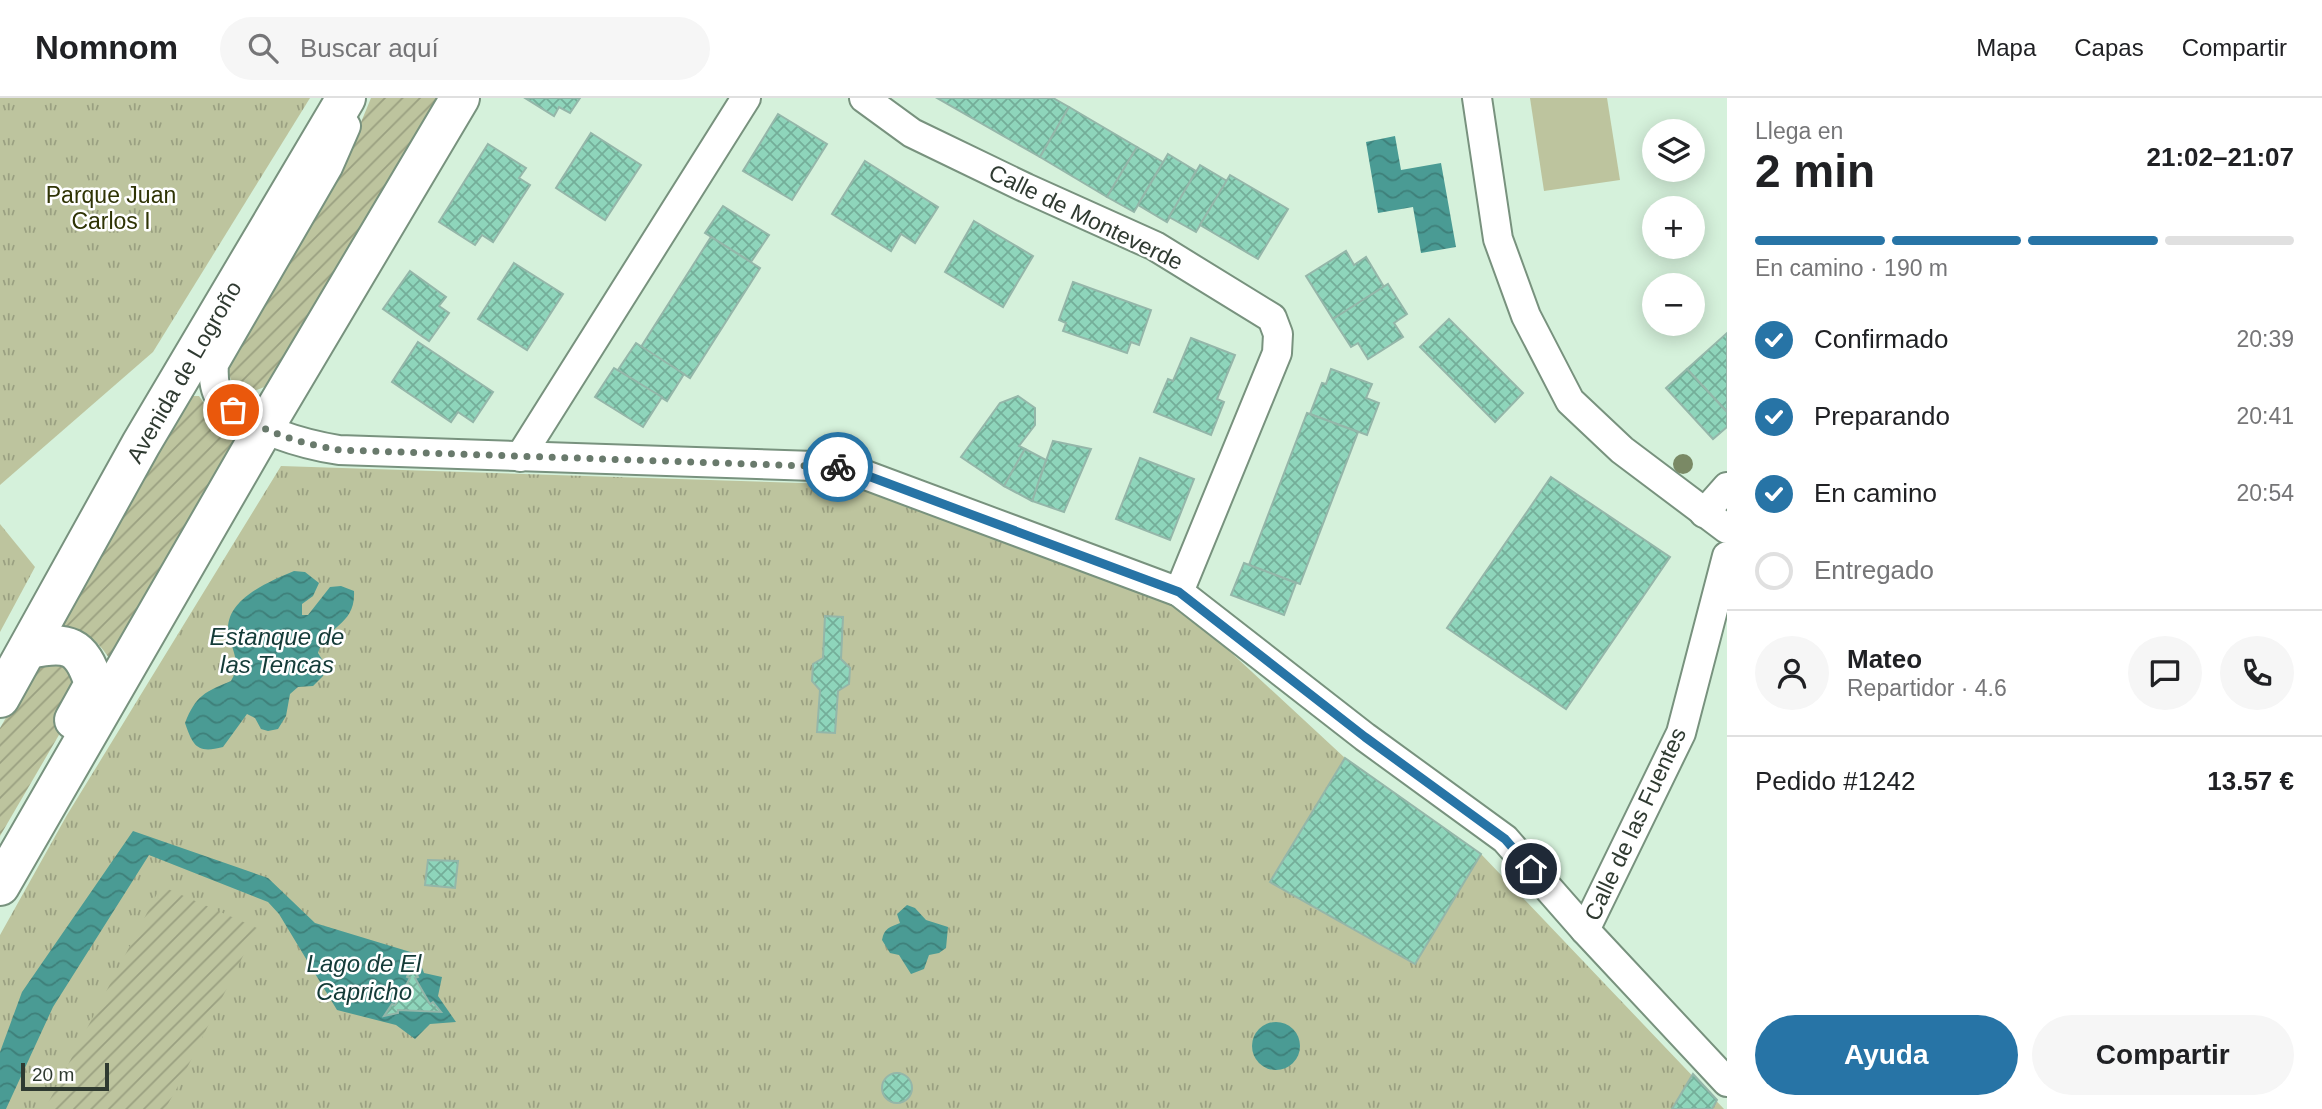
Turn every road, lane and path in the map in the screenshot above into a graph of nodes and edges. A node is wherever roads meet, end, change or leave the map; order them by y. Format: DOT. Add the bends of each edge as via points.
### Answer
graph roads {
  1 [pos="460,98"];
  2 [pos="746,98"];
  3 [pos="864,98"];
  4 [pos="1477,98"];
  5 [pos="346,99"];
  6 [pos="264,428"];
  7 [pos="520,457"];
  8 [pos="1727,487"];
  9 [pos="1704,513"];
  10 [pos="1727,529"];
  11 [pos="1727,556"];
  12 [pos="1179,592"];
  13 [pos="29,649"];
  14 [pos="0,698"];
  15 [pos="1,885"];
  16 [pos="1585,930"];
  17 [pos="1727,1082"];
  1 -- 6 [label="main road"];
  2 -- 7 [label="street"];
  3 -- 12 [label="street, Calle de Monteverde" via="912,133 1155,246 1272,318 1278,334 1277,352"];
  4 -- 9 [label="street" via="1498,239 1526,316 1570,401 1622,450"];
  5 -- 6 [label="street, Avenida de Logroño" via="345,132 328,167 214,364 213,378 223,402"];
  5 -- 13 [label="main road, Avenida de Logroño" via="141,444"];
  6 -- 7 [label="street, Avenida de Logroño" via="311,446 339,450"];
  6 -- 15 [label="main road"];
  7 -- 12 [label="street, Avenida de Logroño" via="844,467"];
  8 -- 9 [label="street"];
  9 -- 10 [label="street"];
  11 -- 16 [label="street, Calle de las Fuentes" via="1681,733"];
  12 -- 16 [label="street, Avenida de Logroño" via="1505,839"];
  13 -- 14 [label="main road, Avenida de Logroño"];
  13 -- 15 [label="main road" via="52,644 74,648 87,663 94,684 17,826"];
  16 -- 17 [label="street, Avenida de Logroño"];
}
